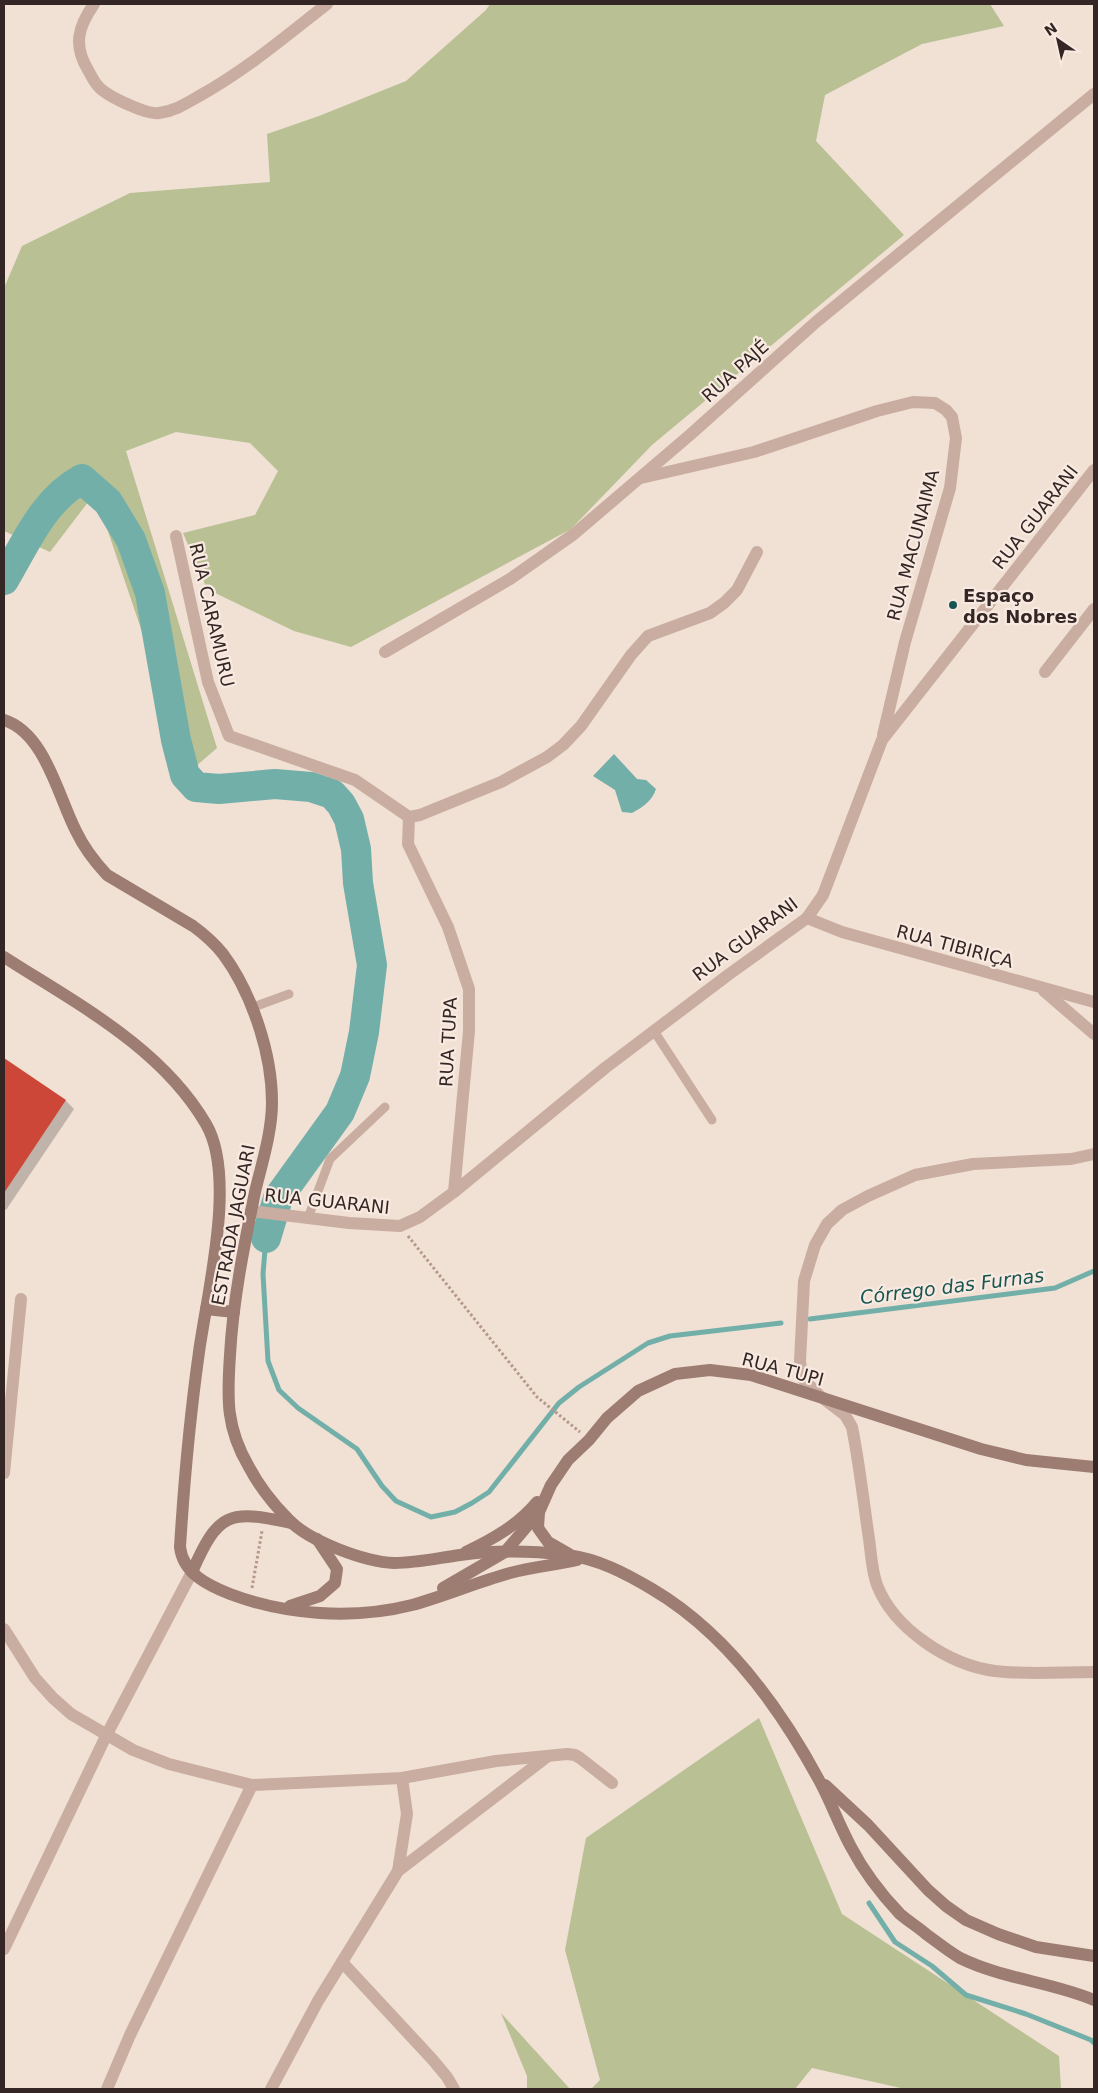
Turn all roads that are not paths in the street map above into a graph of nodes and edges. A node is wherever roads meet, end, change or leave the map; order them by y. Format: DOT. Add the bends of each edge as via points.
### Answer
graph roads {
  1 [pos="94,4"];
  2 [pos="326,4"];
  3 [pos="1094,94"];
  4 [pos="1094,470"];
  5 [pos="638,479"];
  6 [pos="176,536"];
  7 [pos="757,552"];
  8 [pos="1094,609"];
  9 [pos="385,652"];
  10 [pos="1045,672"];
  11 [pos="4,720"];
  12 [pos="882,740"];
  13 [pos="409,817"];
  14 [pos="807,918"];
  15 [pos="4,957"];
  16 [pos="1040,987"];
  17 [pos="289,994"];
  18 [pos="1094,1002"];
  19 [pos="251,1008"];
  20 [pos="654,1031"];
  21 [pos="1094,1034"];
  22 [pos="385,1107"];
  23 [pos="712,1120"];
  24 [pos="1094,1154"];
  25 [pos="454,1192"];
  26 [pos="251,1210"];
  27 [pos="308,1218"];
  28 [pos="22,1299"];
  29 [pos="206,1309"];
  30 [pos="234,1312"];
  31 [pos="820,1396"];
  32 [pos="1094,1467"];
  33 [pos="4,1473"];
  34 [pos="551,1484"];
  35 [pos="539,1512"];
  36 [pos="291,1522"];
  37 [pos="317,1539"];
  38 [pos="505,1552"];
  39 [pos="461,1555"];
  40 [pos="579,1557"];
  41 [pos="192,1572"];
  42 [pos="412,1605"];
  43 [pos="282,1608"];
  44 [pos="4,1629"];
  45 [pos="1094,1672"];
  46 [pos="106,1736"];
  47 [pos="548,1756"];
  48 [pos="402,1778"];
  49 [pos="819,1780"];
  50 [pos="612,1783"];
  51 [pos="252,1785"];
  52 [pos="398,1871"];
  53 [pos="4,1949"];
  54 [pos="1094,1956"];
  55 [pos="342,1962"];
  56 [pos="1094,2000"];
  57 [pos="107,2089"];
  58 [pos="271,2089"];
  59 [pos="454,2089"];
  1 -- 2 [label="street" via="78,38 82,61 97,86 108,95 156,114 173,111 232,78"];
  3 -- 5 [label="street, RUA PAJÉ" via="816,322"];
  4 -- 12 [label="street, RUA GUARANI"];
  5 -- 9 [label="street, RUA PAJÉ" via="545,556 510,580"];
  5 -- 12 [label="street, RUA MACUNAIMA" via="754,452 913,402 935,402 946,410 952,417 956,438 950,488 908,633"];
  6 -- 13 [label="street, RUA CARAMURU" via="208,682 229,736 355,780"];
  7 -- 13 [label="street" via="737,590 724,603 710,613 648,636 581,726 563,744 501,782"];
  8 -- 10 [label="street"];
  11 -- 19 [label="main road, ESTRADA JAGUARI" via="28,734 36,746 75,830 96,863 107,875 206,936 223,955"];
  12 -- 14 [label="street, RUA GUARANI" via="823,895"];
  13 -- 25 [label="street, RUA TUPA" via="408,844 448,927 469,989"];
  14 -- 16 [label="street, RUA TIBIRIÇA" via="842,932"];
  14 -- 20 [label="street, RUA GUARANI"];
  15 -- 29 [label="main road" via="114,1027 166,1073 207,1126 216,1152 219,1206"];
  16 -- 18 [label="street, RUA TIBIRIÇA"];
  16 -- 21 [label="street"];
  17 -- 19 [label="lane"];
  19 -- 26 [label="main road, ESTRADA JAGUARI" via="260,1030 272,1105"];
  20 -- 23 [label="lane"];
  20 -- 25 [label="street, RUA GUARANI"];
  22 -- 27 [label="lane" via="330,1159"];
  24 -- 31 [label="street" via="1071,1159 973,1164 915,1175 868,1196 837,1215 827,1224 815,1245 804,1281 802,1378"];
  25 -- 27 [label="street, RUA GUARANI" via="420,1217 400,1226"];
  26 -- 27 [label="street, RUA GUARANI"];
  26 -- 30 [label="main road, ESTRADA JAGUARI"];
  28 -- 33 [label="street"];
  29 -- 30 [label="main road"];
  29 -- 41 [label="main road" via="180,1547 184,1564"];
  30 -- 36 [label="main road, ESTRADA JAGUARI" via="227,1396 236,1442 248,1466"];
  31 -- 32 [label="main road, RUA TUPI" via="981,1449 1026,1460"];
  31 -- 34 [label="main road, RUA TUPI" via="751,1375 710,1370 675,1374 638,1391 607,1418 568,1460"];
  31 -- 45 [label="street" via="845,1415 852,1427 877,1584 900,1622 937,1649 971,1666 1012,1672"];
  34 -- 35 [label="main road, RUA TUPI"];
  34 -- 39 [label="main road" via="529,1512 502,1534"];
  35 -- 38 [label="main road, RUA TUPI"];
  35 -- 40 [label="main road" via="538,1528 548,1542"];
  36 -- 37 [label="main road, ESTRADA JAGUARI"];
  36 -- 41 [label="main road" via="236,1516 219,1524 207,1540"];
  37 -- 39 [label="main road, ESTRADA JAGUARI" via="377,1562 421,1562"];
  37 -- 43 [label="main road" via="337,1569 335,1583 320,1596"];
  38 -- 39 [label="main road, ESTRADA JAGUARI"];
  38 -- 40 [label="main road, ESTRADA JAGUARI"];
  38 -- 42 [label="main road"];
  40 -- 42 [label="main road" via="511,1573"];
  40 -- 49 [label="main road" via="611,1567 637,1580 668,1599 701,1626 776,1707"];
  41 -- 43 [label="main road" via="219,1590"];
  41 -- 46 [label="street"];
  42 -- 43 [label="main road" via="328,1614"];
  44 -- 46 [label="street" via="35,1678 53,1698 71,1714"];
  46 -- 51 [label="street" via="169,1764"];
  46 -- 53 [label="street"];
  47 -- 48 [label="street" via="496,1761"];
  47 -- 50 [label="street" via="576,1755"];
  47 -- 52 [label="street"];
  48 -- 51 [label="street"];
  48 -- 52 [label="street" via="407,1814"];
  49 -- 54 [label="main road" via="868,1825 928,1890 966,1920 1036,1947"];
  49 -- 56 [label="main road" via="853,1851 902,1915 956,1956 982,1967 1073,1991"];
  51 -- 57 [label="street"];
  52 -- 55 [label="street"];
  55 -- 58 [label="street"];
  55 -- 59 [label="street" via="432,2058"];
}
